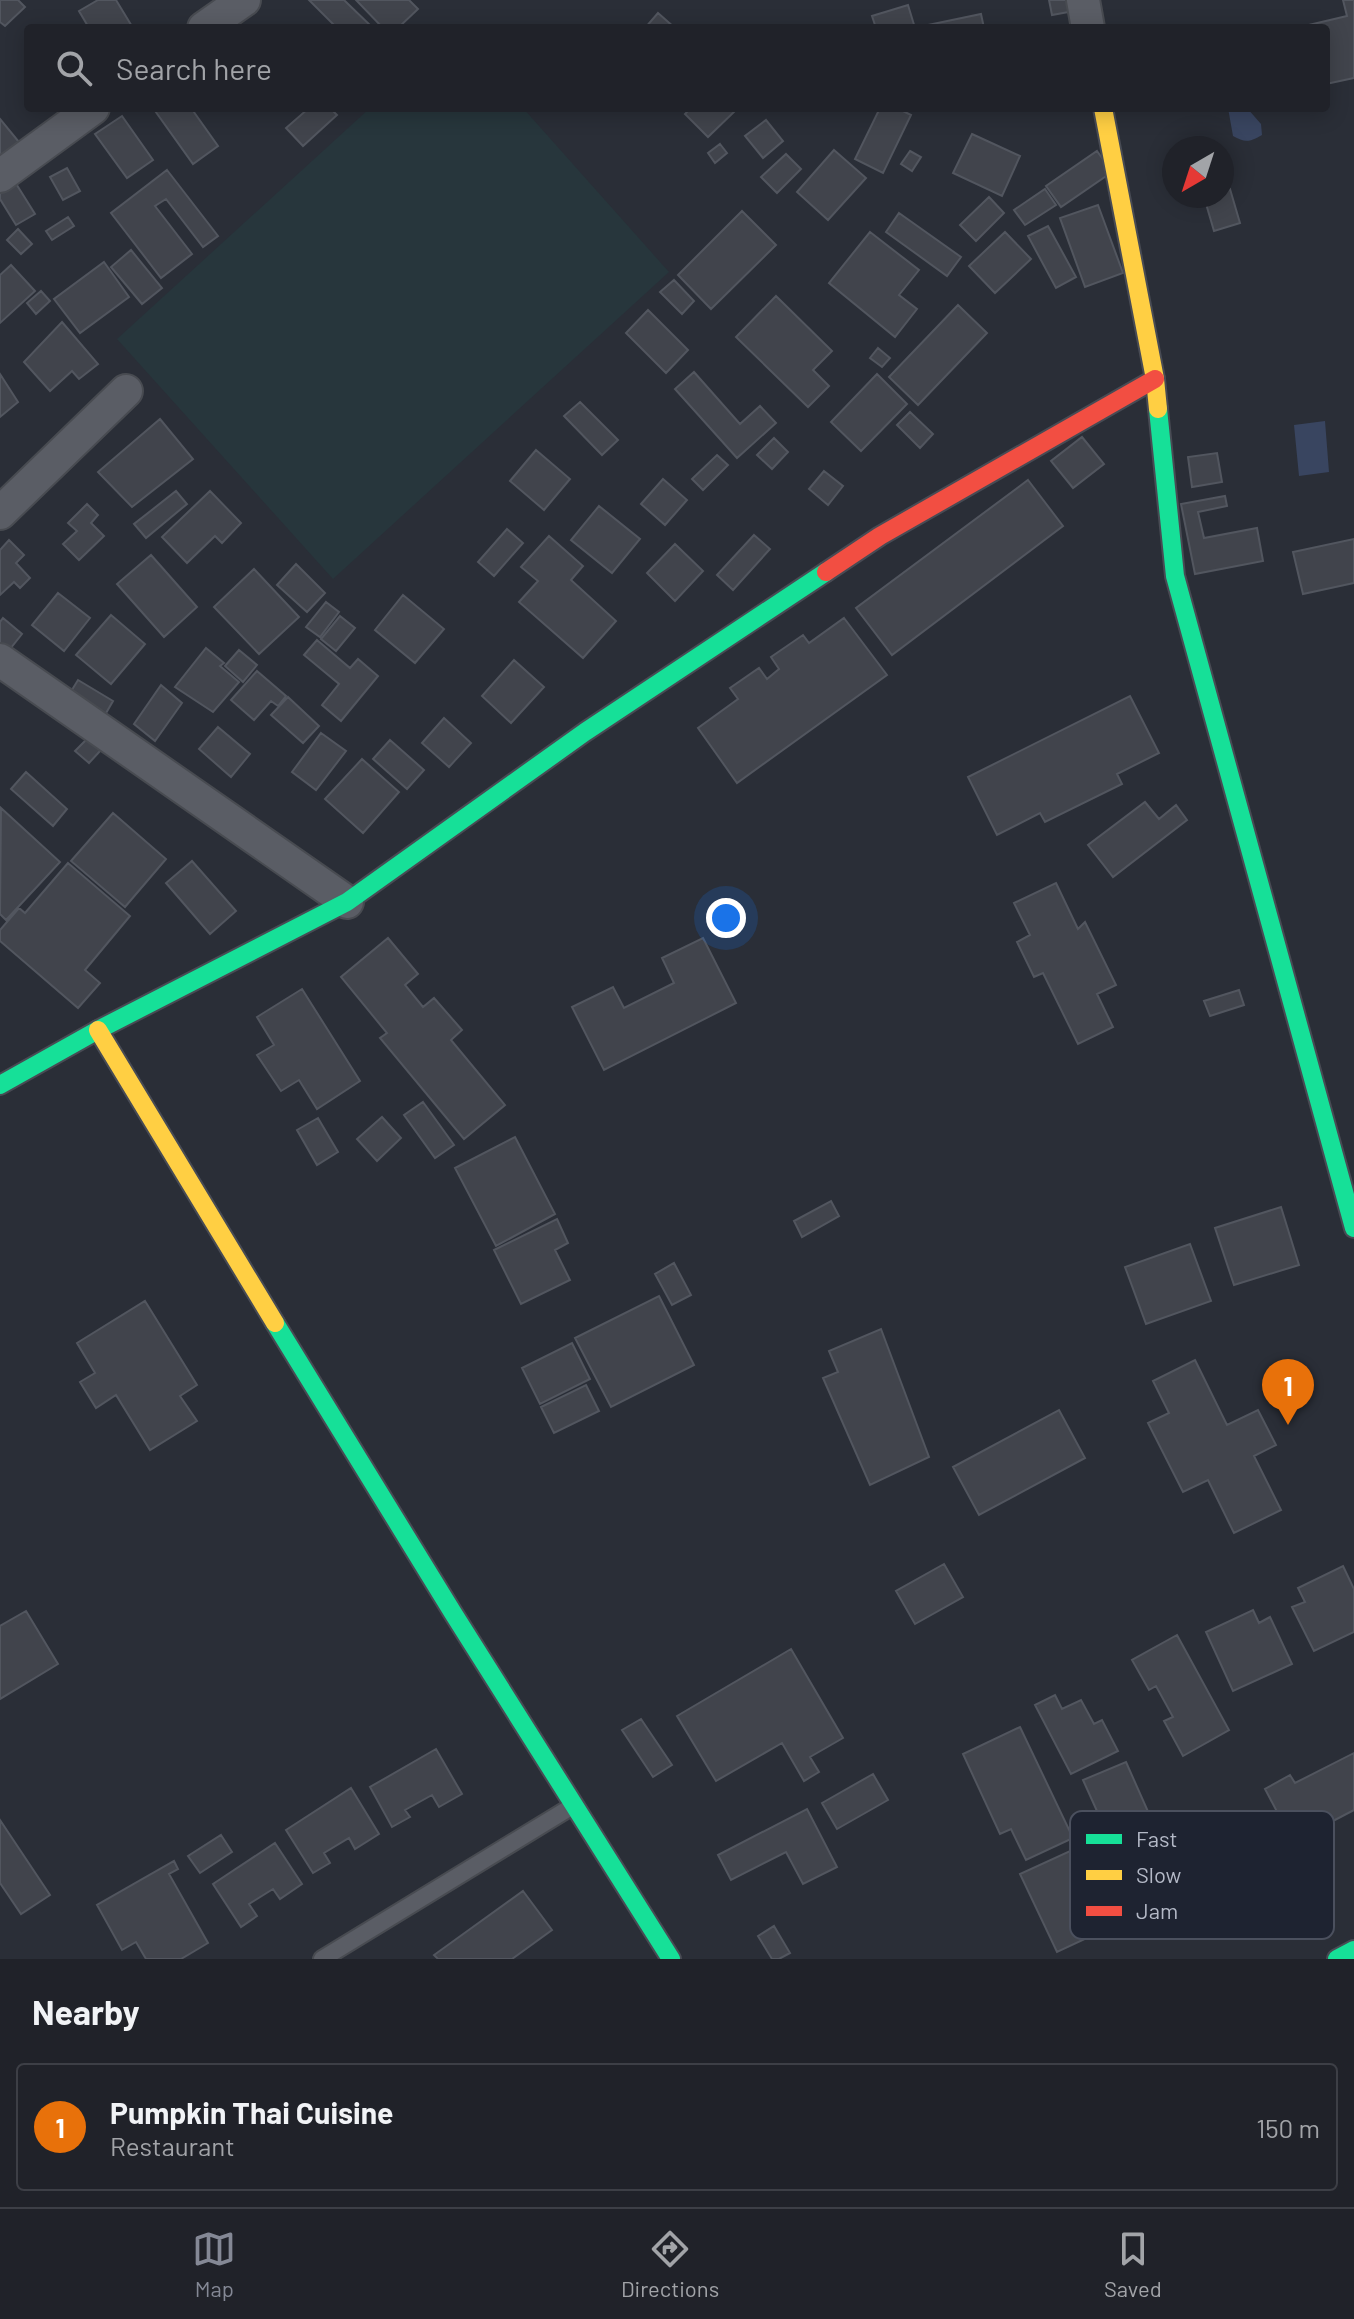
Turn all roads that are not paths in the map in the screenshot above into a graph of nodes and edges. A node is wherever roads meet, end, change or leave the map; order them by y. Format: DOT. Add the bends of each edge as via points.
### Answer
graph roads {
  1 [pos="244,0"];
  2 [pos="1083,0"];
  3 [pos="210,24"];
  4 [pos="1087,24"];
  5 [pos="88,112"];
  6 [pos="1104,112"];
  7 [pos="0,176"];
  8 [pos="1155,379"];
  9 [pos="126,391"];
  10 [pos="0,513"];
  11 [pos="0,660"];
  12 [pos="347,902"];
  13 [pos="98,1030"];
  14 [pos="0,1085"];
  15 [pos="1354,1228"];
  16 [pos="573,1807"];
  17 [pos="1354,1950"];
  18 [pos="322,1959"];
  19 [pos="671,1959"];
  20 [pos="1337,1959"];
  1 -- 3 [label="street"];
  2 -- 4 [label="street"];
  5 -- 7 [label="street"];
  6 -- 8 [label="street"];
  8 -- 12 [label="street" via="880,536 585,732"];
  8 -- 15 [label="street" via="1175,576"];
  9 -- 10 [label="street"];
  11 -- 12 [label="street"];
  12 -- 13 [label="street"];
  13 -- 14 [label="street"];
  13 -- 16 [label="street"];
  16 -- 18 [label="lane"];
  16 -- 19 [label="street"];
  17 -- 20 [label="street"];
}
